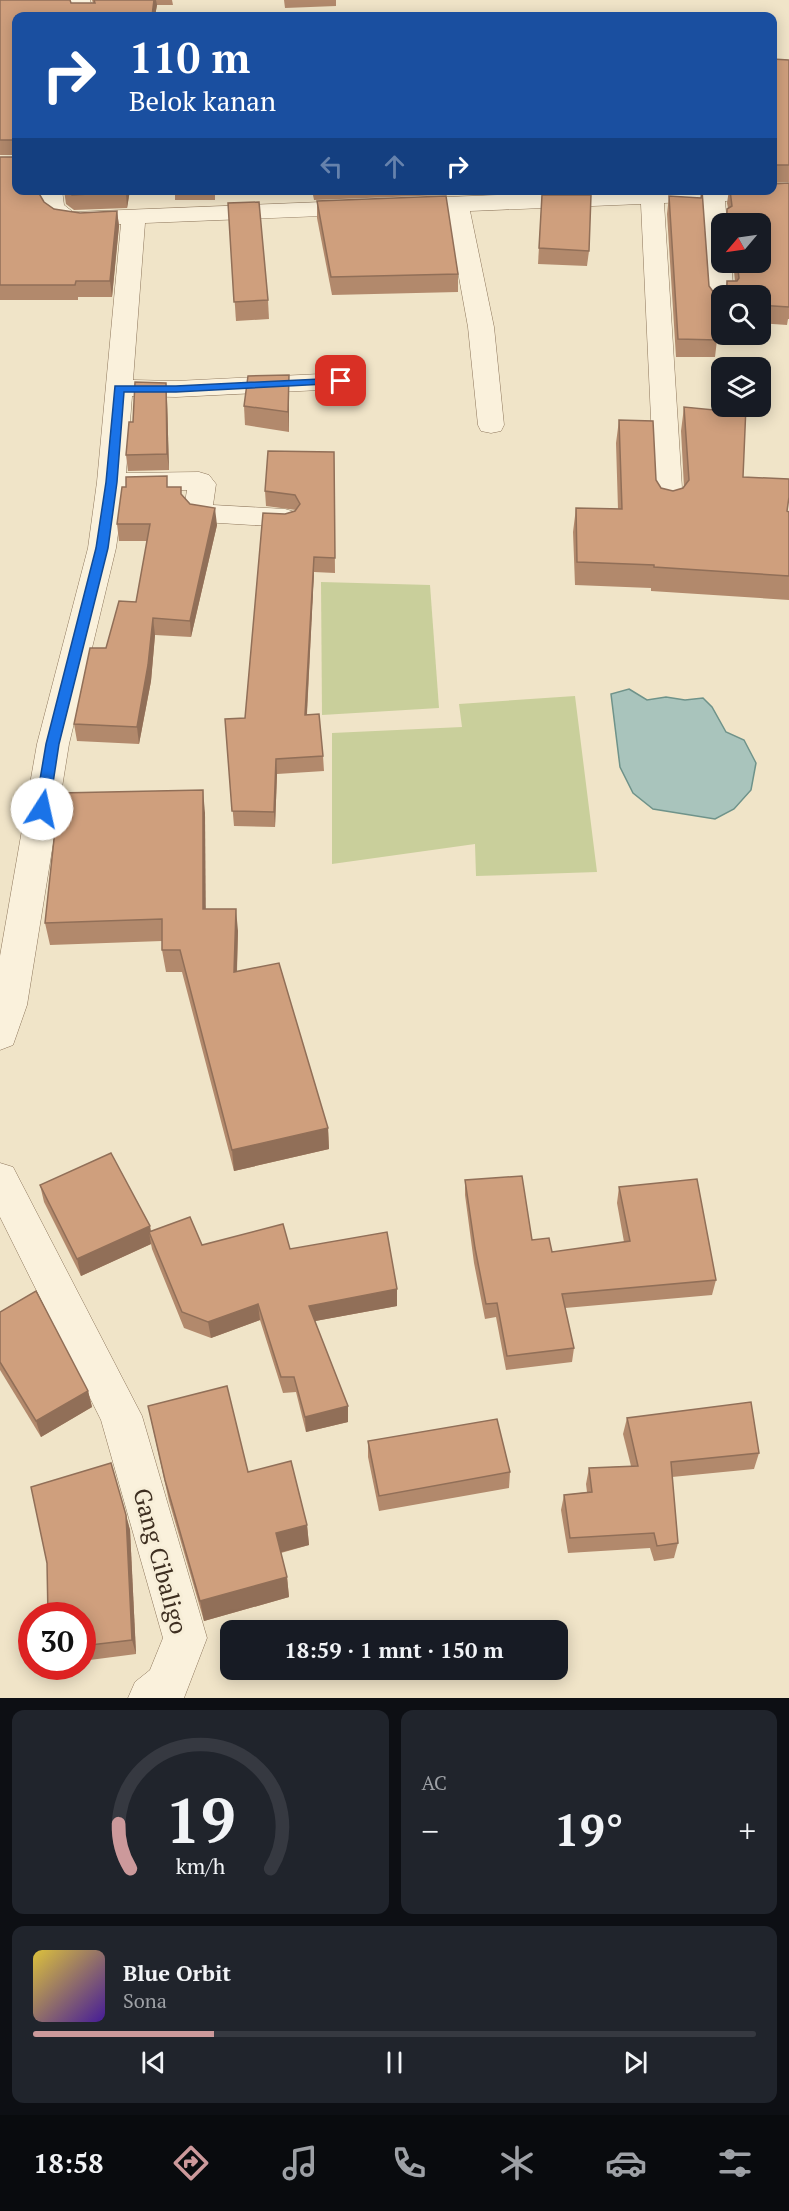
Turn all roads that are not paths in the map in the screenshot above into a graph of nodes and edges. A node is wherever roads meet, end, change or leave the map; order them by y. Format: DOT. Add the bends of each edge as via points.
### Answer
graph roads {
  1 [pos="50,195"];
  2 [pos="638,195"];
  3 [pos="713,195"];
  4 [pos="457,203"];
  5 [pos="134,216"];
  6 [pos="720,285"];
  7 [pos="341,381"];
  8 [pos="118,388"];
  9 [pos="491,424"];
  10 [pos="111,482"];
  11 [pos="669,504"];
  12 [pos="285,518"];
  13 [pos="0,1035"];
  14 [pos="0,1179"];
  15 [pos="151,1698"];
  1 -- 5 [label="street" via="56,213 70,219"];
  2 -- 3 [label="street"];
  2 -- 4 [label="street"];
  2 -- 11 [label="street"];
  3 -- 6 [label="street"];
  4 -- 5 [label="street"];
  4 -- 9 [label="street" via="480,327"];
  5 -- 8 [label="street"];
  7 -- 8 [label="street"];
  8 -- 10 [label="street"];
  10 -- 12 [label="street" via="199,481 202,484 198,509 203,513"];
  10 -- 13 [label="street" via="102,548 53,744 9,1005"];
  14 -- 15 [label="street, Gang Cibaligo" via="121,1416 185,1638 166,1686"];
}
